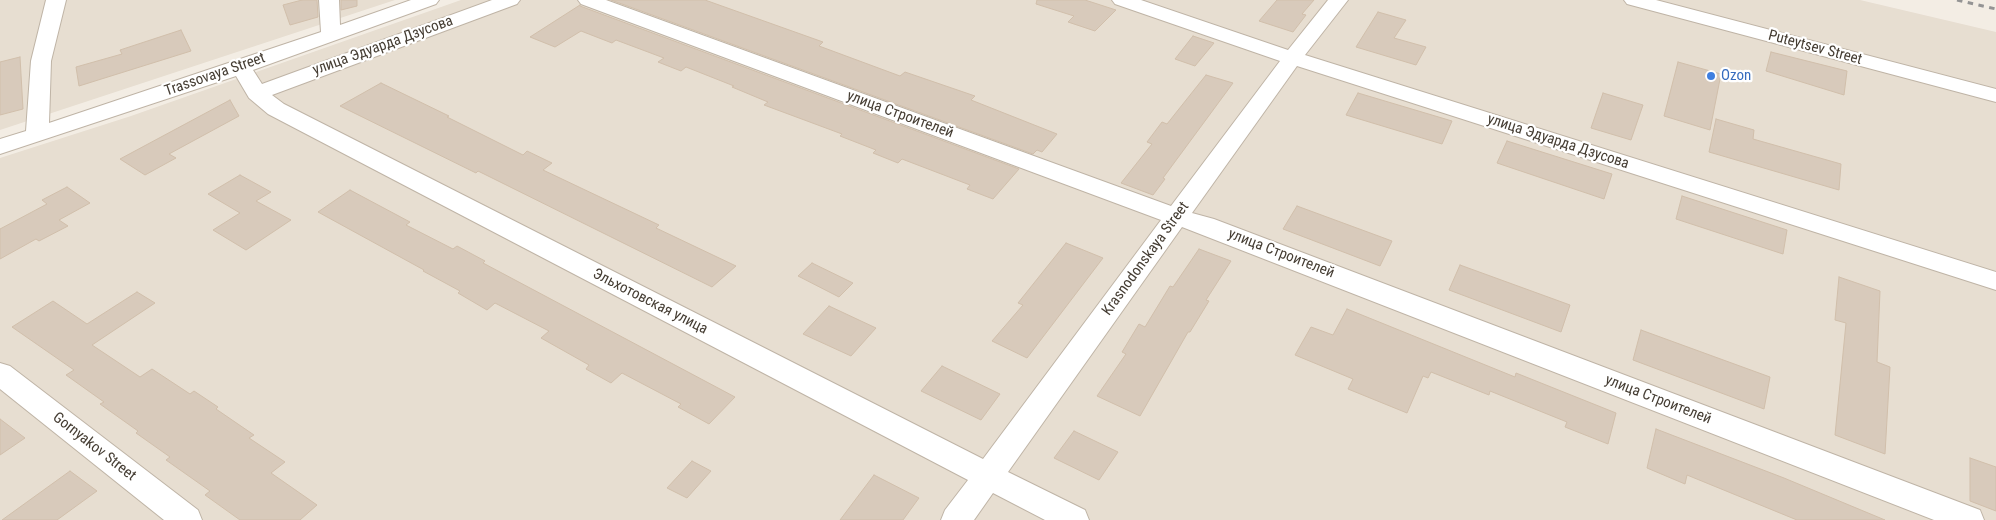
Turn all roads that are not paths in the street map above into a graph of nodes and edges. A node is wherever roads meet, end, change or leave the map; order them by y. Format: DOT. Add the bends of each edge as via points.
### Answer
graph roads {
  1 [pos="56,0"];
  2 [pos="328,0"];
  3 [pos="428,0"];
  4 [pos="510,0"];
  5 [pos="588,0"];
  6 [pos="1122,0"];
  7 [pos="1338,0"];
  8 [pos="1634,0"];
  9 [pos="391,6"];
  10 [pos="331,34"];
  11 [pos="1293,57"];
  12 [pos="241,67"];
  13 [pos="257,93"];
  14 [pos="1996,96"];
  15 [pos="37,135"];
  16 [pos="0,147"];
  17 [pos="1176,217"];
  18 [pos="1996,280"];
  19 [pos="0,374"];
  20 [pos="989,476"];
  21 [pos="187,520"];
  22 [pos="956,520"];
  23 [pos="1074,520"];
  24 [pos="1969,520"];
  1 -- 15 [label="street" via="41,61"];
  2 -- 10 [label="street"];
  3 -- 9 [label="street, Trassovaya Street"];
  4 -- 13 [label="street, улица Эдуарда Дзусова"];
  5 -- 17 [label="street, улица Строителей"];
  6 -- 11 [label="street, улица Эдуарда Дзусова"];
  7 -- 11 [label="street, Krasnodonskaya Street"];
  8 -- 14 [label="street, Puteytsev Street"];
  9 -- 10 [label="street, Trassovaya Street"];
  10 -- 12 [label="street, Trassovaya Street"];
  11 -- 17 [label="street, Krasnodonskaya Street"];
  11 -- 18 [label="street, улица Эдуарда Дзусова"];
  12 -- 13 [label="street, Эльхотовская улица"];
  12 -- 15 [label="street, Trassovaya Street"];
  13 -- 20 [label="street, Эльхотовская улица" via="284,114"];
  15 -- 16 [label="street, Trassovaya Street"];
  17 -- 20 [label="street, Krasnodonskaya Street"];
  17 -- 24 [label="street, улица Строителей" via="1206,225"];
  19 -- 21 [label="street, Gornyakov Street"];
  20 -- 22 [label="street, Krasnodonskaya Street"];
  20 -- 23 [label="street, Эльхотовская улица"];
}
